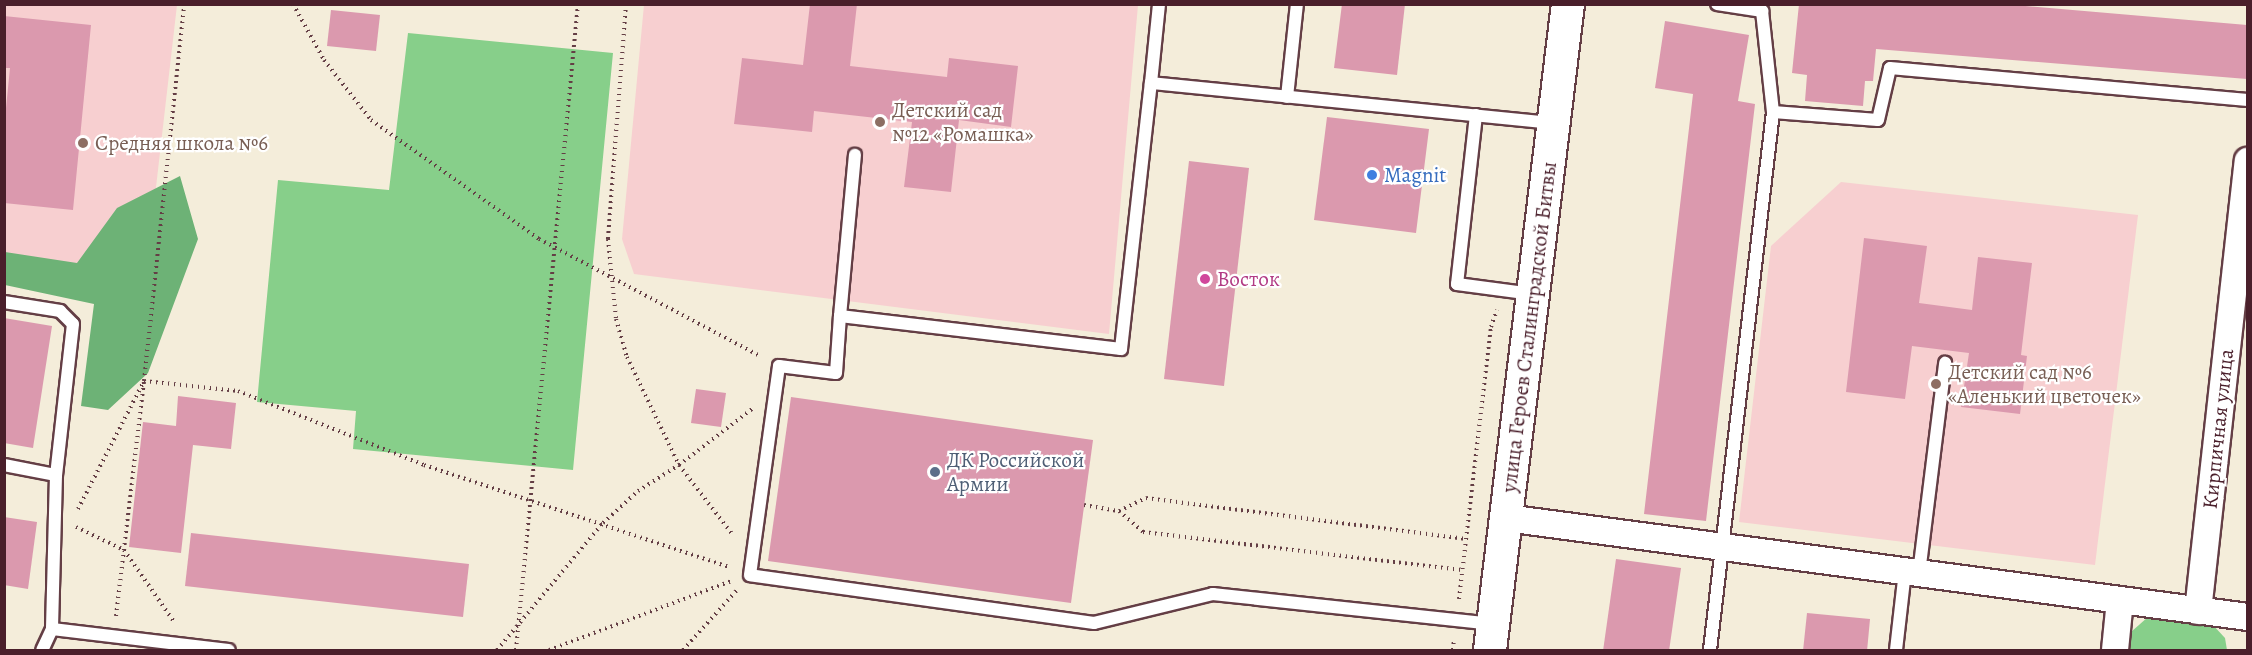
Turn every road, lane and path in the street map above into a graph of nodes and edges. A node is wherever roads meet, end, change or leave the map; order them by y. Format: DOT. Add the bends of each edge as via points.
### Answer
graph roads {
  1 [pos="184,4"];
  2 [pos="293,4"];
  3 [pos="578,4"];
  4 [pos="626,4"];
  5 [pos="1159,4"];
  6 [pos="1296,4"];
  7 [pos="1568,4"];
  8 [pos="1717,4"];
  9 [pos="1151,83"];
  10 [pos="1287,97"];
  11 [pos="2247,100"];
  12 [pos="1773,112"];
  13 [pos="1476,115"];
  14 [pos="1553,123"];
  15 [pos="855,155"];
  16 [pos="2247,161"];
  17 [pos="555,248"];
  18 [pos="612,278"];
  19 [pos="1518,292"];
  20 [pos="4,302"];
  21 [pos="840,316"];
  22 [pos="1944,363"];
  23 [pos="779,366"];
  24 [pos="144,381"];
  25 [pos="776,391"];
  26 [pos="4,465"];
  27 [pos="679,465"];
  28 [pos="56,475"];
  29 [pos="531,500"];
  30 [pos="1084,505"];
  31 [pos="1119,511"];
  32 [pos="1506,518"];
  33 [pos="603,523"];
  34 [pos="70,524"];
  35 [pos="54,536"];
  36 [pos="1466,539"];
  37 [pos="1477,540"];
  38 [pos="1724,547"];
  39 [pos="124,550"];
  40 [pos="1462,570"];
  41 [pos="1912,572"];
  42 [pos="750,574"];
  43 [pos="2120,600"];
  44 [pos="2198,611"];
  45 [pos="2247,617"];
  46 [pos="1457,619"];
  47 [pos="519,623"];
  48 [pos="52,629"];
  49 [pos="114,636"];
  50 [pos="1492,638"];
  51 [pos="190,646"];
  52 [pos="42,651"];
  53 [pos="228,651"];
  54 [pos="497,651"];
  55 [pos="516,651"];
  56 [pos="549,651"];
  57 [pos="683,651"];
  58 [pos="1453,651"];
  59 [pos="1710,651"];
  60 [pos="1896,651"];
  61 [pos="2115,651"];
  1 -- 24 [label="path"];
  2 -- 17 [label="path" via="324,60 371,120"];
  3 -- 17 [label="path"];
  4 -- 18 [label="path" via="608,239"];
  5 -- 9 [label="lane"];
  6 -- 10 [label="lane"];
  7 -- 14 [label="street, улица Героев Сталинградской Битвы"];
  8 -- 12 [label="lane" via="1762,11"];
  9 -- 10 [label="lane"];
  9 -- 21 [label="lane" via="1121,349"];
  10 -- 13 [label="lane"];
  11 -- 12 [label="lane" via="1890,68 1878,120"];
  12 -- 38 [label="lane"];
  13 -- 14 [label="lane"];
  13 -- 19 [label="lane" via="1457,284"];
  14 -- 19 [label="street, улица Героев Сталинградской Битвы"];
  15 -- 21 [label="lane"];
  16 -- 44 [label="street, Кирпичная улица"];
  17 -- 18 [label="path"];
  17 -- 29 [label="path"];
  18 -- 23 [label="path"];
  18 -- 27 [label="path" via="616,319 627,357"];
  19 -- 32 [label="street, улица Героев Сталинградской Битвы"];
  19 -- 36 [label="path" via="1491,327"];
  20 -- 28 [label="lane" via="60,311 73,324"];
  21 -- 23 [label="lane" via="836,373"];
  22 -- 41 [label="lane"];
  23 -- 25 [label="lane"];
  24 -- 29 [label="path" via="238,391 424,465"];
  24 -- 34 [label="path"];
  24 -- 39 [label="path"];
  25 -- 27 [label="path"];
  25 -- 42 [label="lane"];
  26 -- 28 [label="lane"];
  27 -- 33 [label="path" via="638,491"];
  27 -- 42 [label="path" via="731,530"];
  28 -- 35 [label="lane"];
  29 -- 33 [label="path"];
  29 -- 47 [label="path"];
  30 -- 31 [label="path"];
  31 -- 36 [label="path" via="1146,498"];
  31 -- 40 [label="path" via="1143,532"];
  32 -- 38 [label="street"];
  32 -- 50 [label="street, улица Героев Сталинградской Битвы"];
  33 -- 42 [label="path"];
  33 -- 47 [label="path"];
  34 -- 35 [label="path"];
  34 -- 39 [label="path"];
  35 -- 48 [label="lane"];
  36 -- 37 [label="path"];
  36 -- 40 [label="path"];
  38 -- 41 [label="street"];
  38 -- 59 [label="lane"];
  39 -- 49 [label="path"];
  39 -- 51 [label="path"];
  40 -- 46 [label="path"];
  41 -- 43 [label="street"];
  41 -- 60 [label="lane"];
  42 -- 46 [label="lane" via="1094,623 1213,594"];
  42 -- 56 [label="path"];
  42 -- 57 [label="path"];
  43 -- 44 [label="street"];
  43 -- 61 [label="street"];
  44 -- 45 [label="street"];
  46 -- 50 [label="lane"];
  46 -- 58 [label="path"];
  47 -- 54 [label="path"];
  47 -- 55 [label="path"];
  48 -- 49 [label="lane"];
  48 -- 52 [label="lane"];
  49 -- 51 [label="lane"];
  51 -- 53 [label="lane"];
}
